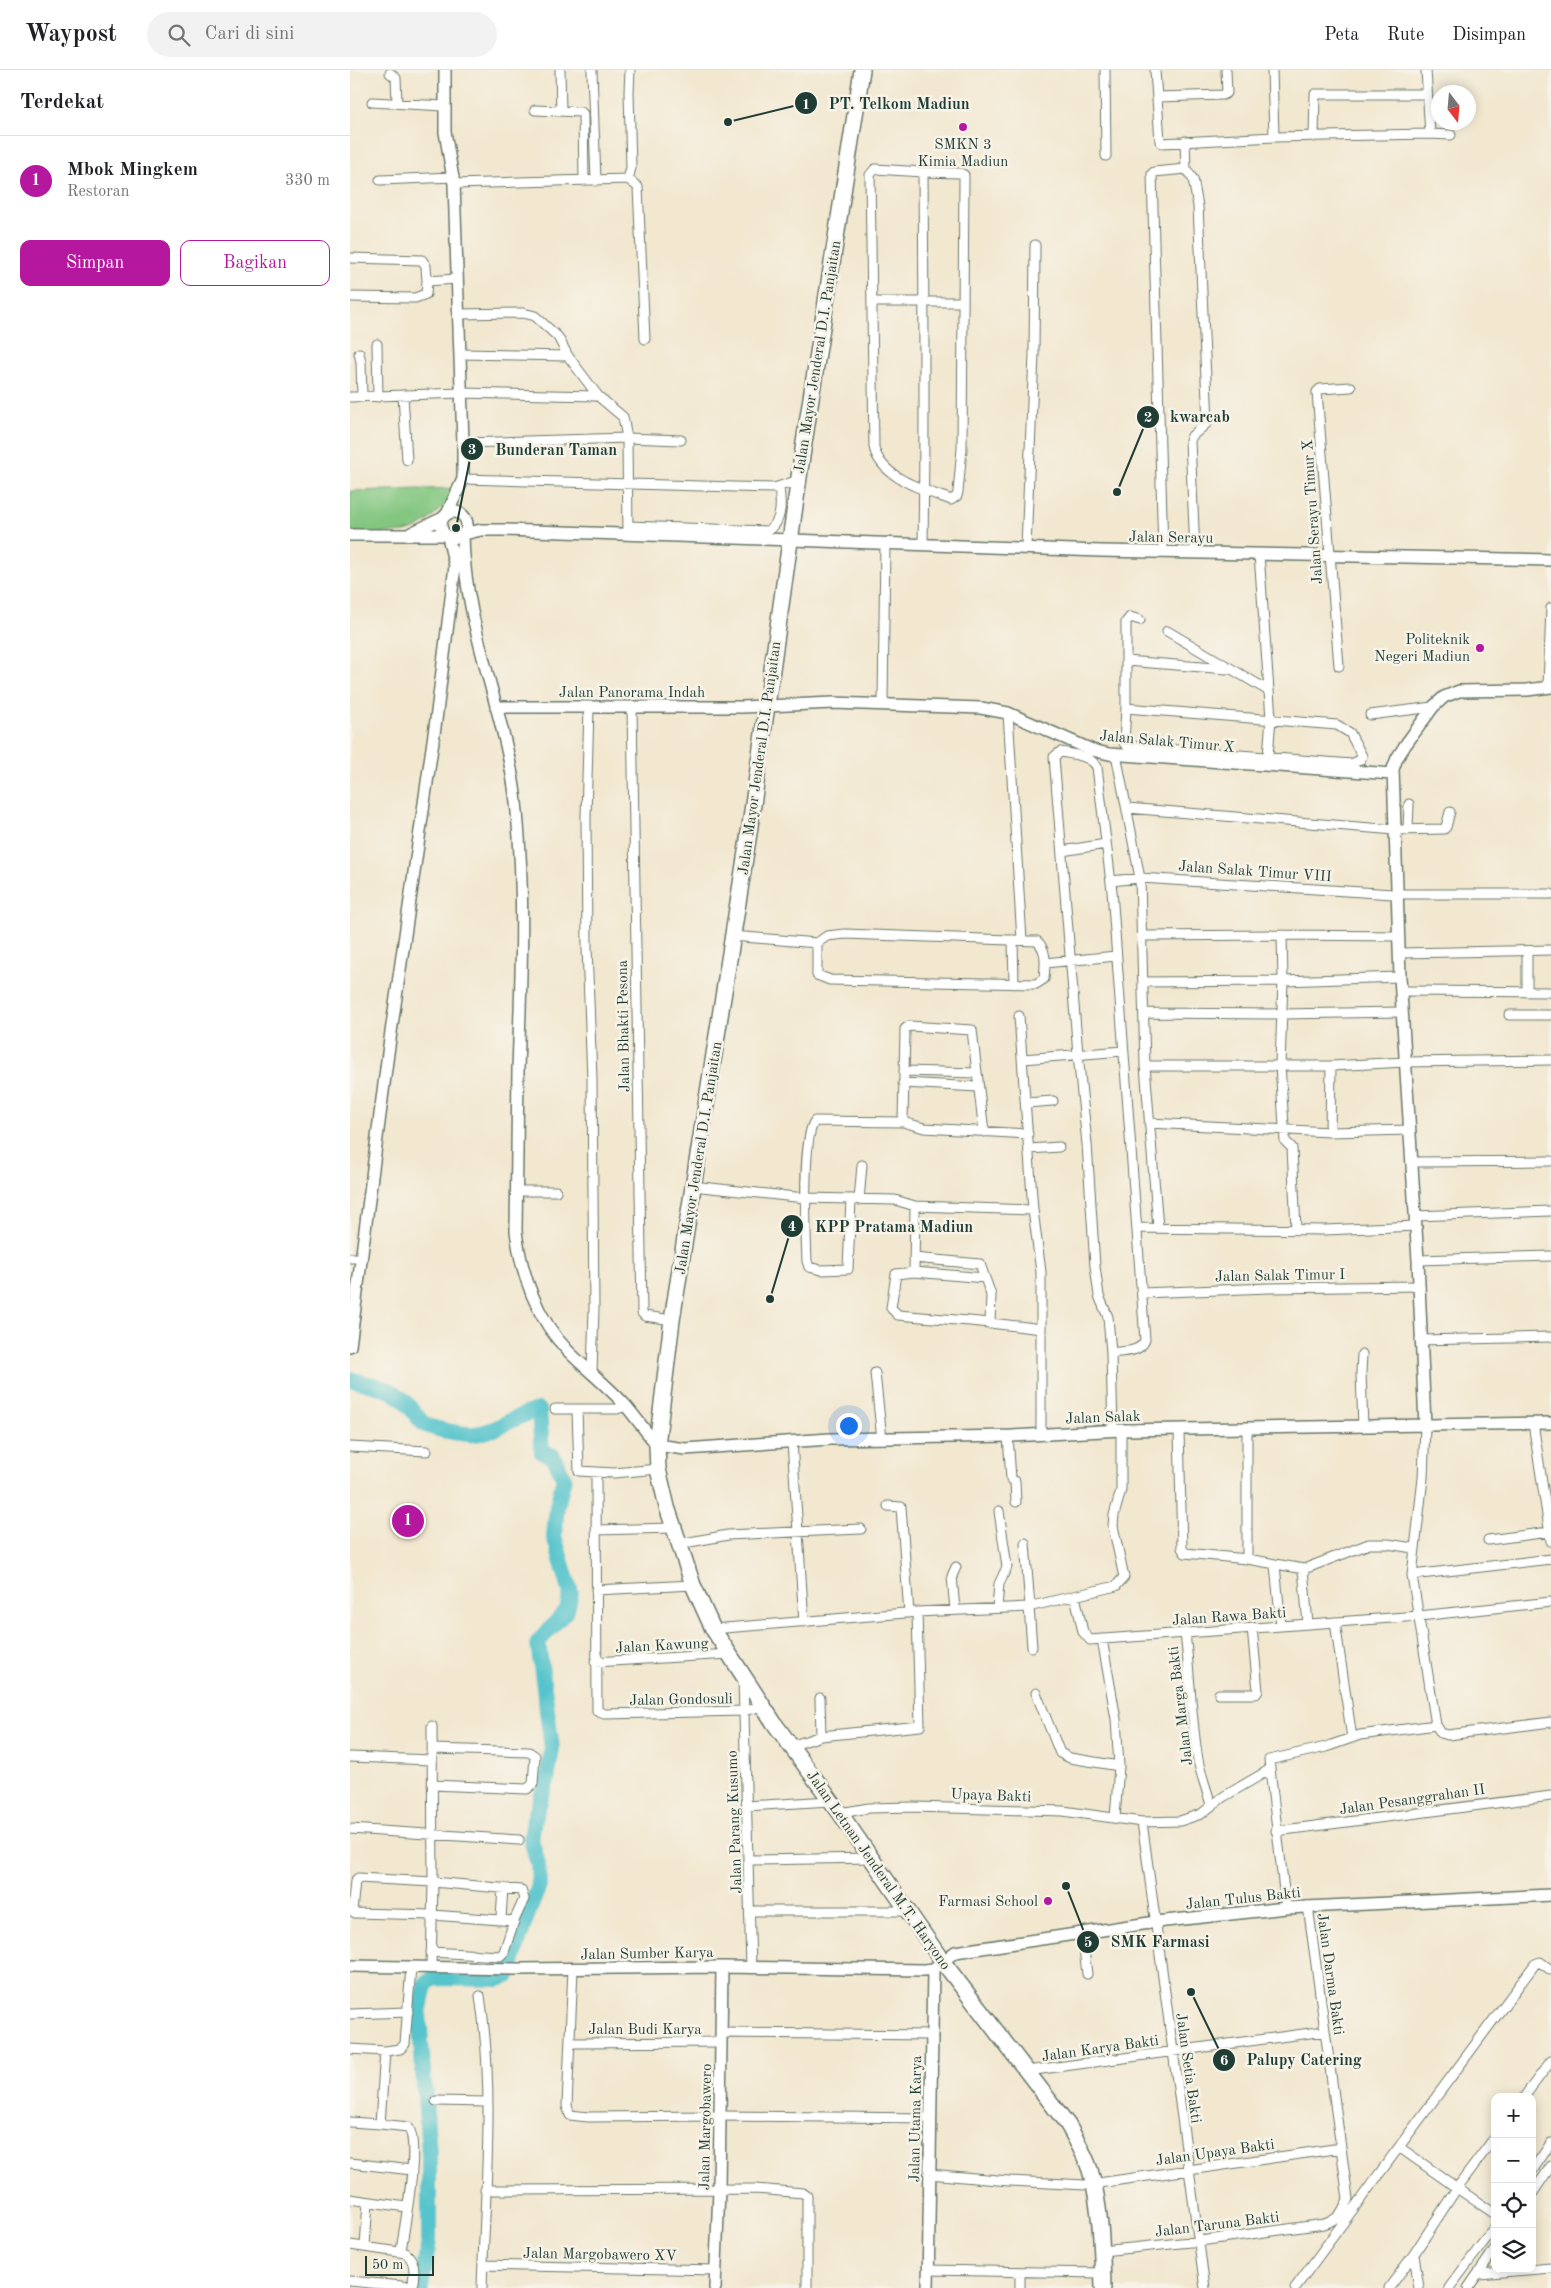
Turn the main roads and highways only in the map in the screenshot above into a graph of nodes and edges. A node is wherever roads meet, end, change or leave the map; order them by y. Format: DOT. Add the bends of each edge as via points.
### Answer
graph roads {
  1 [pos="862,70"];
  2 [pos="656,1445"];
  3 [pos="1103,2280"];
  1 -- 2 [label="highway, Jalan Mayor Jenderal D.I. Panjaitan" via="692,1186"];
  2 -- 3 [label="highway, Jalan Letnan Jenderal M.T. Haryono" via="662,1489 673,1528 692,1585 713,1629 763,1706 909,1911 938,1965 1027,2072 1068,2125 1084,2153 1094,2184"];
}
